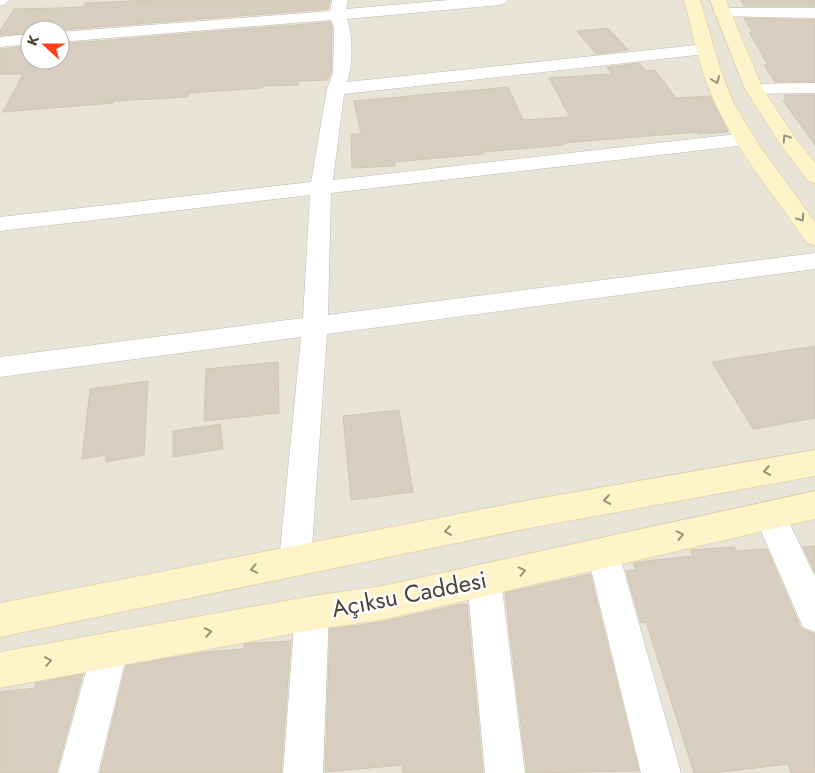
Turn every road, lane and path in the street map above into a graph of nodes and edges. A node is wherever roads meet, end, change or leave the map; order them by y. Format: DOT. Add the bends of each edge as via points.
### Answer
graph roads {
  1 [pos="500,0"];
  2 [pos="692,0"];
  3 [pos="720,6"];
  4 [pos="339,8"];
  5 [pos="815,13"];
  6 [pos="70,36"];
  7 [pos="20,40"];
  8 [pos="0,42"];
  9 [pos="706,49"];
  10 [pos="815,88"];
  11 [pos="336,89"];
  12 [pos="754,89"];
  13 [pos="746,139"];
  14 [pos="815,177"];
  15 [pos="321,188"];
  16 [pos="0,224"];
  17 [pos="815,238"];
  18 [pos="815,261"];
  19 [pos="315,325"];
  20 [pos="0,367"];
  21 [pos="815,463"];
  22 [pos="815,505"];
  23 [pos="770,515"];
  24 [pos="603,553"];
  25 [pos="295,561"];
  26 [pos="484,580"];
  27 [pos="312,613"];
  28 [pos="815,615"];
  29 [pos="0,620"];
  30 [pos="110,650"];
  31 [pos="0,670"];
  32 [pos="78,773"];
  33 [pos="303,773"];
  34 [pos="505,773"];
  35 [pos="661,773"];
  1 -- 4 [label="street"];
  2 -- 9 [label="main road"];
  3 -- 5 [label="street"];
  3 -- 12 [label="main road"];
  4 -- 6 [label="street"];
  4 -- 11 [label="street" via="342,73"];
  7 -- 8 [label="street"];
  9 -- 11 [label="street"];
  9 -- 13 [label="main road, one-way" via="716,81"];
  10 -- 12 [label="street"];
  11 -- 15 [label="street"];
  14 -- 12 [label="main road, one-way"];
  13 -- 15 [label="street"];
  13 -- 17 [label="main road, one-way"];
  15 -- 16 [label="street"];
  15 -- 19 [label="street"];
  18 -- 19 [label="street"];
  19 -- 20 [label="street"];
  19 -- 25 [label="street"];
  21 -- 25 [label="main road, one-way" via="530,514"];
  22 -- 23 [label="main road, Açıksu Caddesi"];
  24 -- 23 [label="main road, Açıksu Caddesi, one-way"];
  23 -- 28 [label="street"];
  26 -- 24 [label="main road, Açıksu Caddesi, one-way"];
  24 -- 35 [label="street"];
  25 -- 29 [label="main road, one-way"];
  26 -- 27 [label="main road, Açıksu Caddesi" via="382,603"];
  26 -- 34 [label="street"];
  30 -- 27 [label="main road, Açıksu Caddesi, one-way"];
  27 -- 33 [label="street"];
  31 -- 30 [label="main road, Açıksu Caddesi, one-way"];
  30 -- 32 [label="street"];
}
